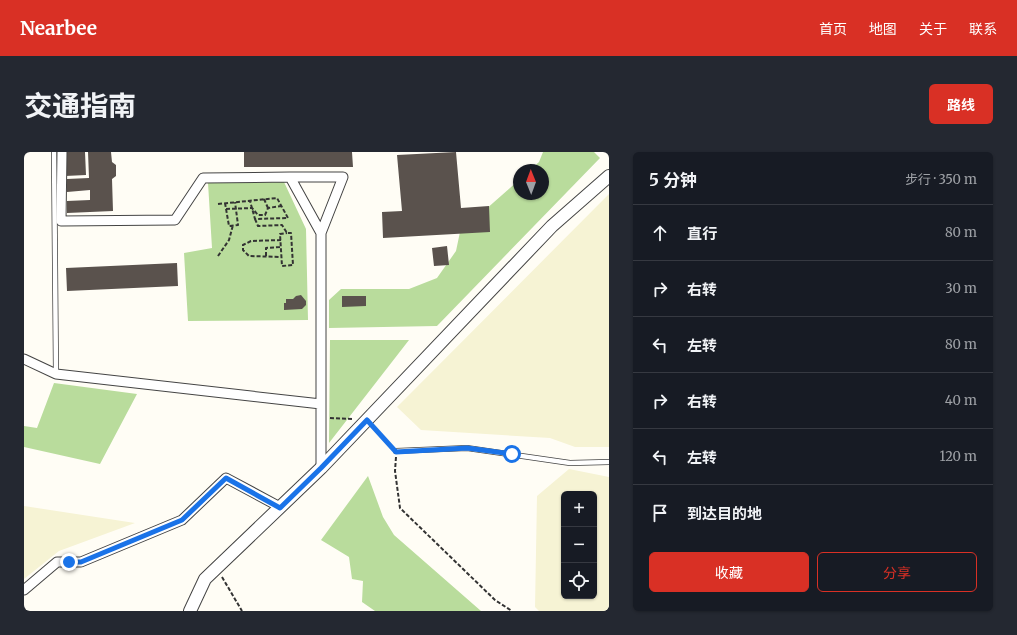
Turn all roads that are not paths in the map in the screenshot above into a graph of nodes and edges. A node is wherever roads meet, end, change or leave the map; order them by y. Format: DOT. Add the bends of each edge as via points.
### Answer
graph roads {
  1 [pos="54,152"];
  2 [pos="62,152"];
  3 [pos="290,176"];
  4 [pos="609,176"];
  5 [pos="321,233"];
  6 [pos="24,359"];
  7 [pos="56,374"];
  8 [pos="321,404"];
  9 [pos="396,452"];
  10 [pos="609,462"];
  11 [pos="321,468"];
  12 [pos="280,508"];
  13 [pos="24,590"];
  14 [pos="190,611"];
  1 -- 7 [label="lane"];
  2 -- 3 [label="street" via="61,221 175,220 202,178"];
  3 -- 5 [label="street"];
  3 -- 5 [label="street" via="343,177"];
  4 -- 11 [label="street" via="552,226"];
  5 -- 8 [label="street"];
  6 -- 7 [label="street"];
  7 -- 8 [label="street"];
  8 -- 11 [label="street"];
  9 -- 10 [label="lane" via="467,448 570,463"];
  11 -- 12 [label="street"];
  12 -- 13 [label="street" via="226,478 182,520 81,562 58,562"];
  12 -- 14 [label="street" via="205,579"];
}
